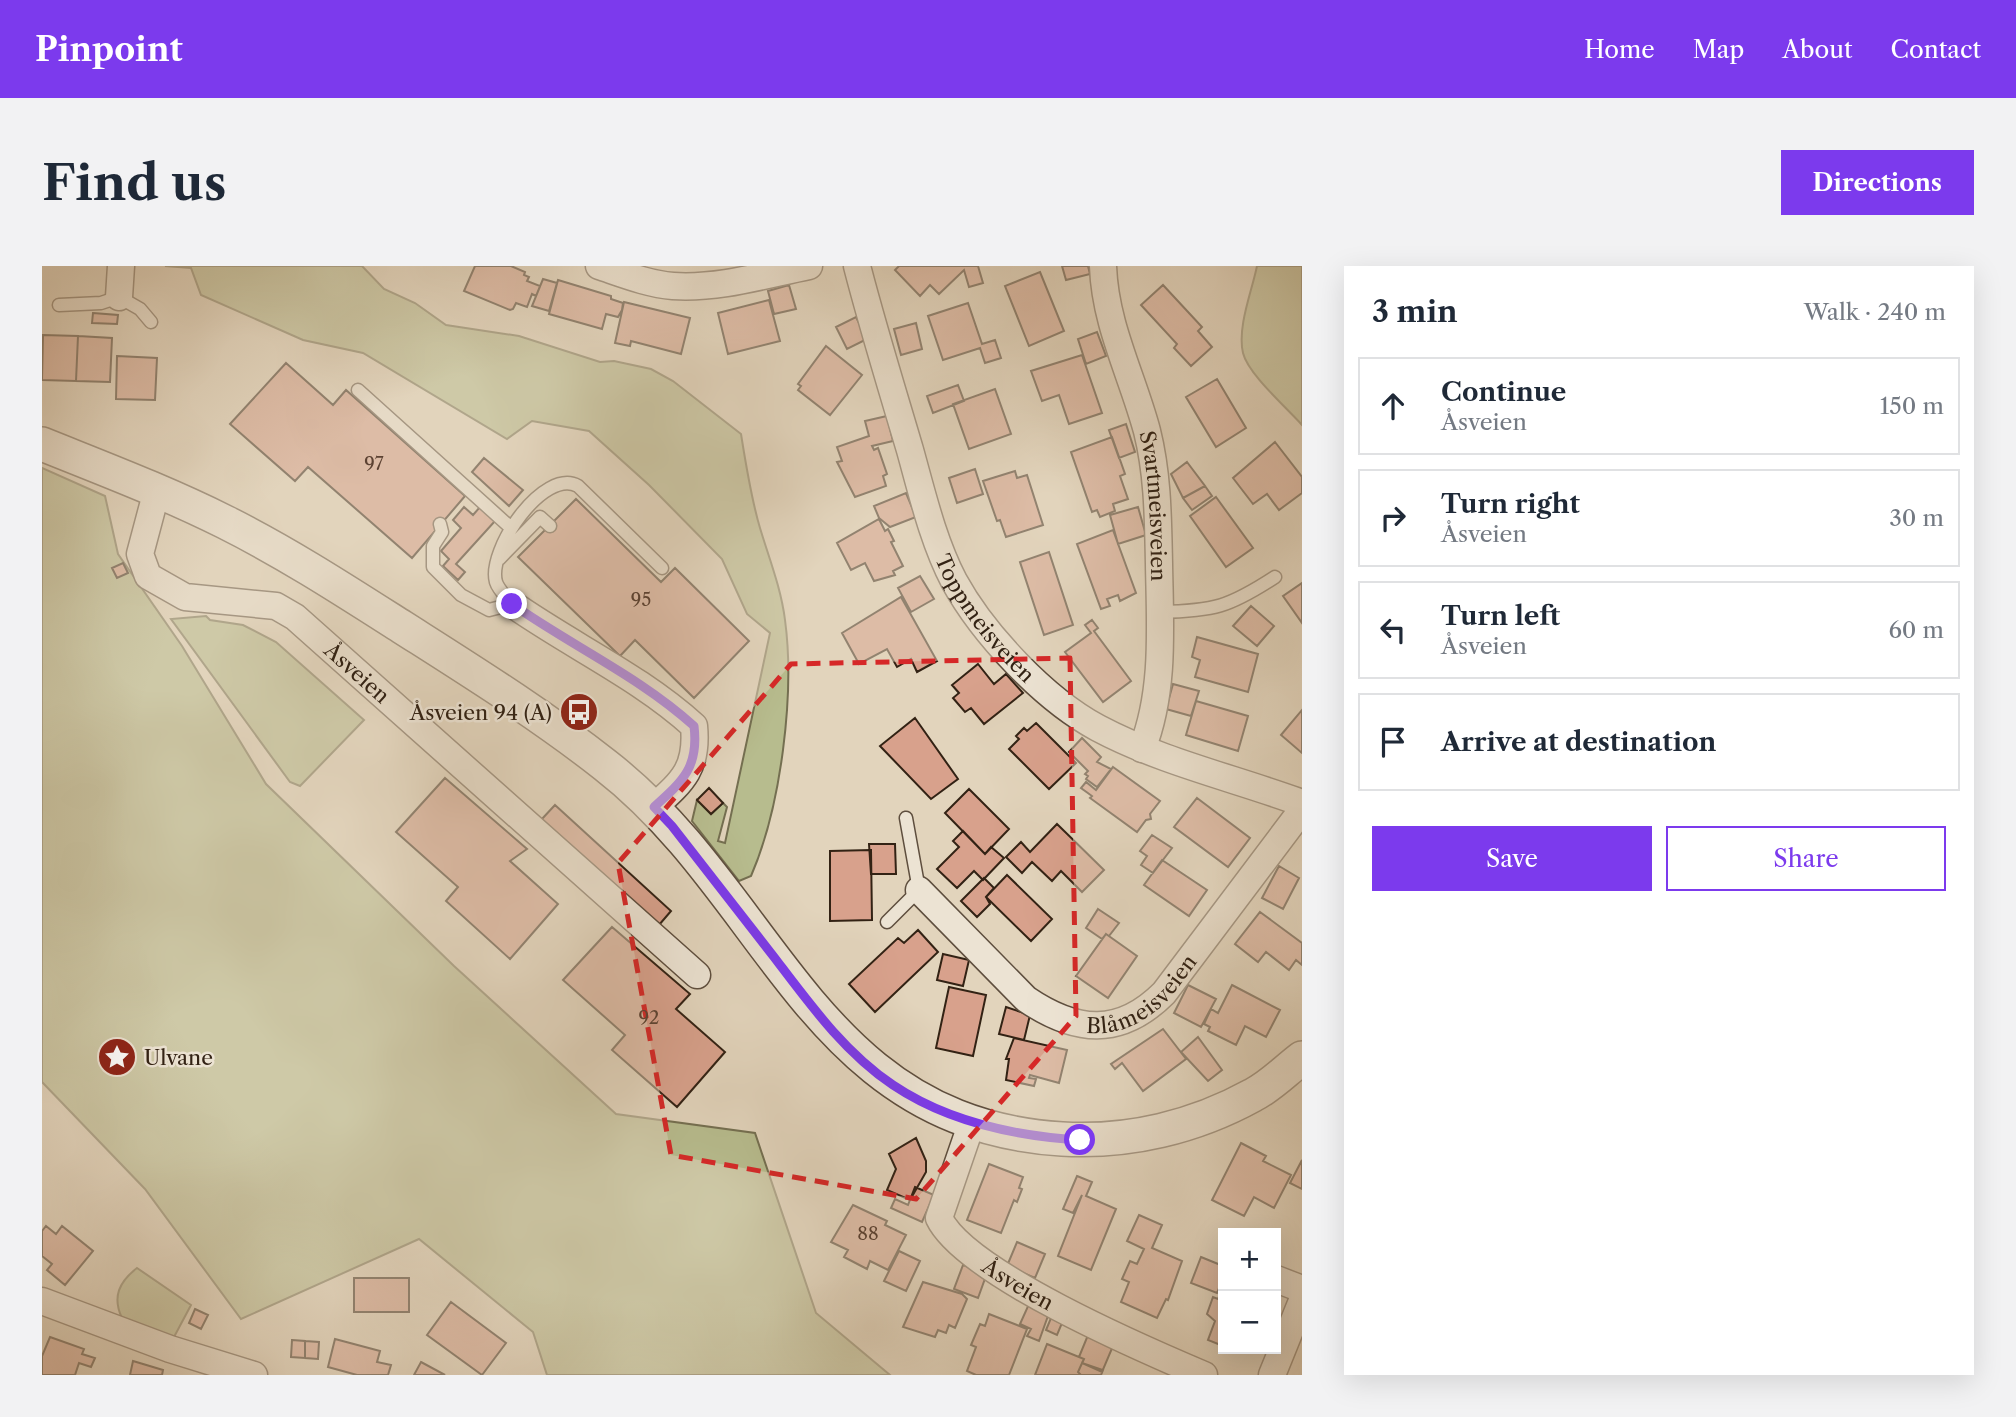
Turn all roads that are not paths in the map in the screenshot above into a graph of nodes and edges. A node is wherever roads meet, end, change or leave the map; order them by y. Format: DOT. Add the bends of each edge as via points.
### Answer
graph roads {
  1 [pos="121,266"];
  2 [pos="599,266"];
  3 [pos="809,266"];
  4 [pos="857,266"];
  5 [pos="1103,266"];
  6 [pos="734,274"];
  7 [pos="119,297"];
  8 [pos="58,305"];
  9 [pos="151,322"];
  10 [pos="358,390"];
  11 [pos="42,444"];
  12 [pos="157,490"];
  13 [pos="440,524"];
  14 [pos="550,526"];
  15 [pos="510,527"];
  16 [pos="494,565"];
  17 [pos="662,568"];
  18 [pos="1275,577"];
  19 [pos="512,604"];
  20 [pos="1160,612"];
  21 [pos="1142,749"];
  22 [pos="1302,803"];
  23 [pos="654,807"];
  24 [pos="1302,810"];
  25 [pos="906,818"];
  26 [pos="919,890"];
  27 [pos="887,922"];
  28 [pos="697,975"];
  29 [pos="1302,1058"];
  30 [pos="972,1122"];
  31 [pos="1281,1281"];
  32 [pos="1302,1289"];
  33 [pos="42,1301"];
  34 [pos="1302,1301"];
  35 [pos="254,1375"];
  36 [pos="1204,1375"];
  37 [pos="1272,1375"];
  1 -- 7 [label="street"];
  2 -- 6 [label="street" via="671,286 700,286"];
  3 -- 6 [label="street"];
  4 -- 21 [label="street, Toppmeisveien" via="919,481 955,582 1013,659 1047,691 1096,727"];
  5 -- 20 [label="street, Svartmeisveien" via="1114,337 1155,470"];
  7 -- 8 [label="lane" via="101,303"];
  7 -- 9 [label="lane"];
  10 -- 15 [label="lane"];
  11 -- 12 [label="street"];
  12 -- 23 [label="street" via="295,559 488,682 608,767"];
  12 -- 28 [label="street, Åsveien" via="140,554 148,576 185,597 276,606 295,617"];
  13 -- 19 [label="lane" via="433,567 461,596 489,610"];
  14 -- 16 [label="lane" via="540,517"];
  15 -- 16 [label="lane"];
  15 -- 17 [label="lane" via="546,489 569,481"];
  16 -- 19 [label="lane" via="496,584"];
  18 -- 20 [label="lane" via="1223,607"];
  19 -- 23 [label="street" via="668,703 694,726 696,750 690,769"];
  20 -- 21 [label="street, Svartmeisveien" via="1153,722"];
  21 -- 22 [label="street, Toppmeisveien"];
  23 -- 30 [label="street" via="853,1052 895,1086"];
  24 -- 26 [label="street, Blåmeisveien" via="1164,993 1146,1011 1107,1026 1066,1021 1026,999"];
  25 -- 26 [label="lane"];
  26 -- 27 [label="lane"];
  29 -- 30 [label="street" via="1256,1094 1195,1122 1157,1132 1066,1139 1007,1132"];
  30 -- 36 [label="street, Åsveien" via="939,1218 946,1233 1088,1325"];
  31 -- 32 [label="street"];
  33 -- 35 [label="street"];
  34 -- 37 [label="street"];
}
